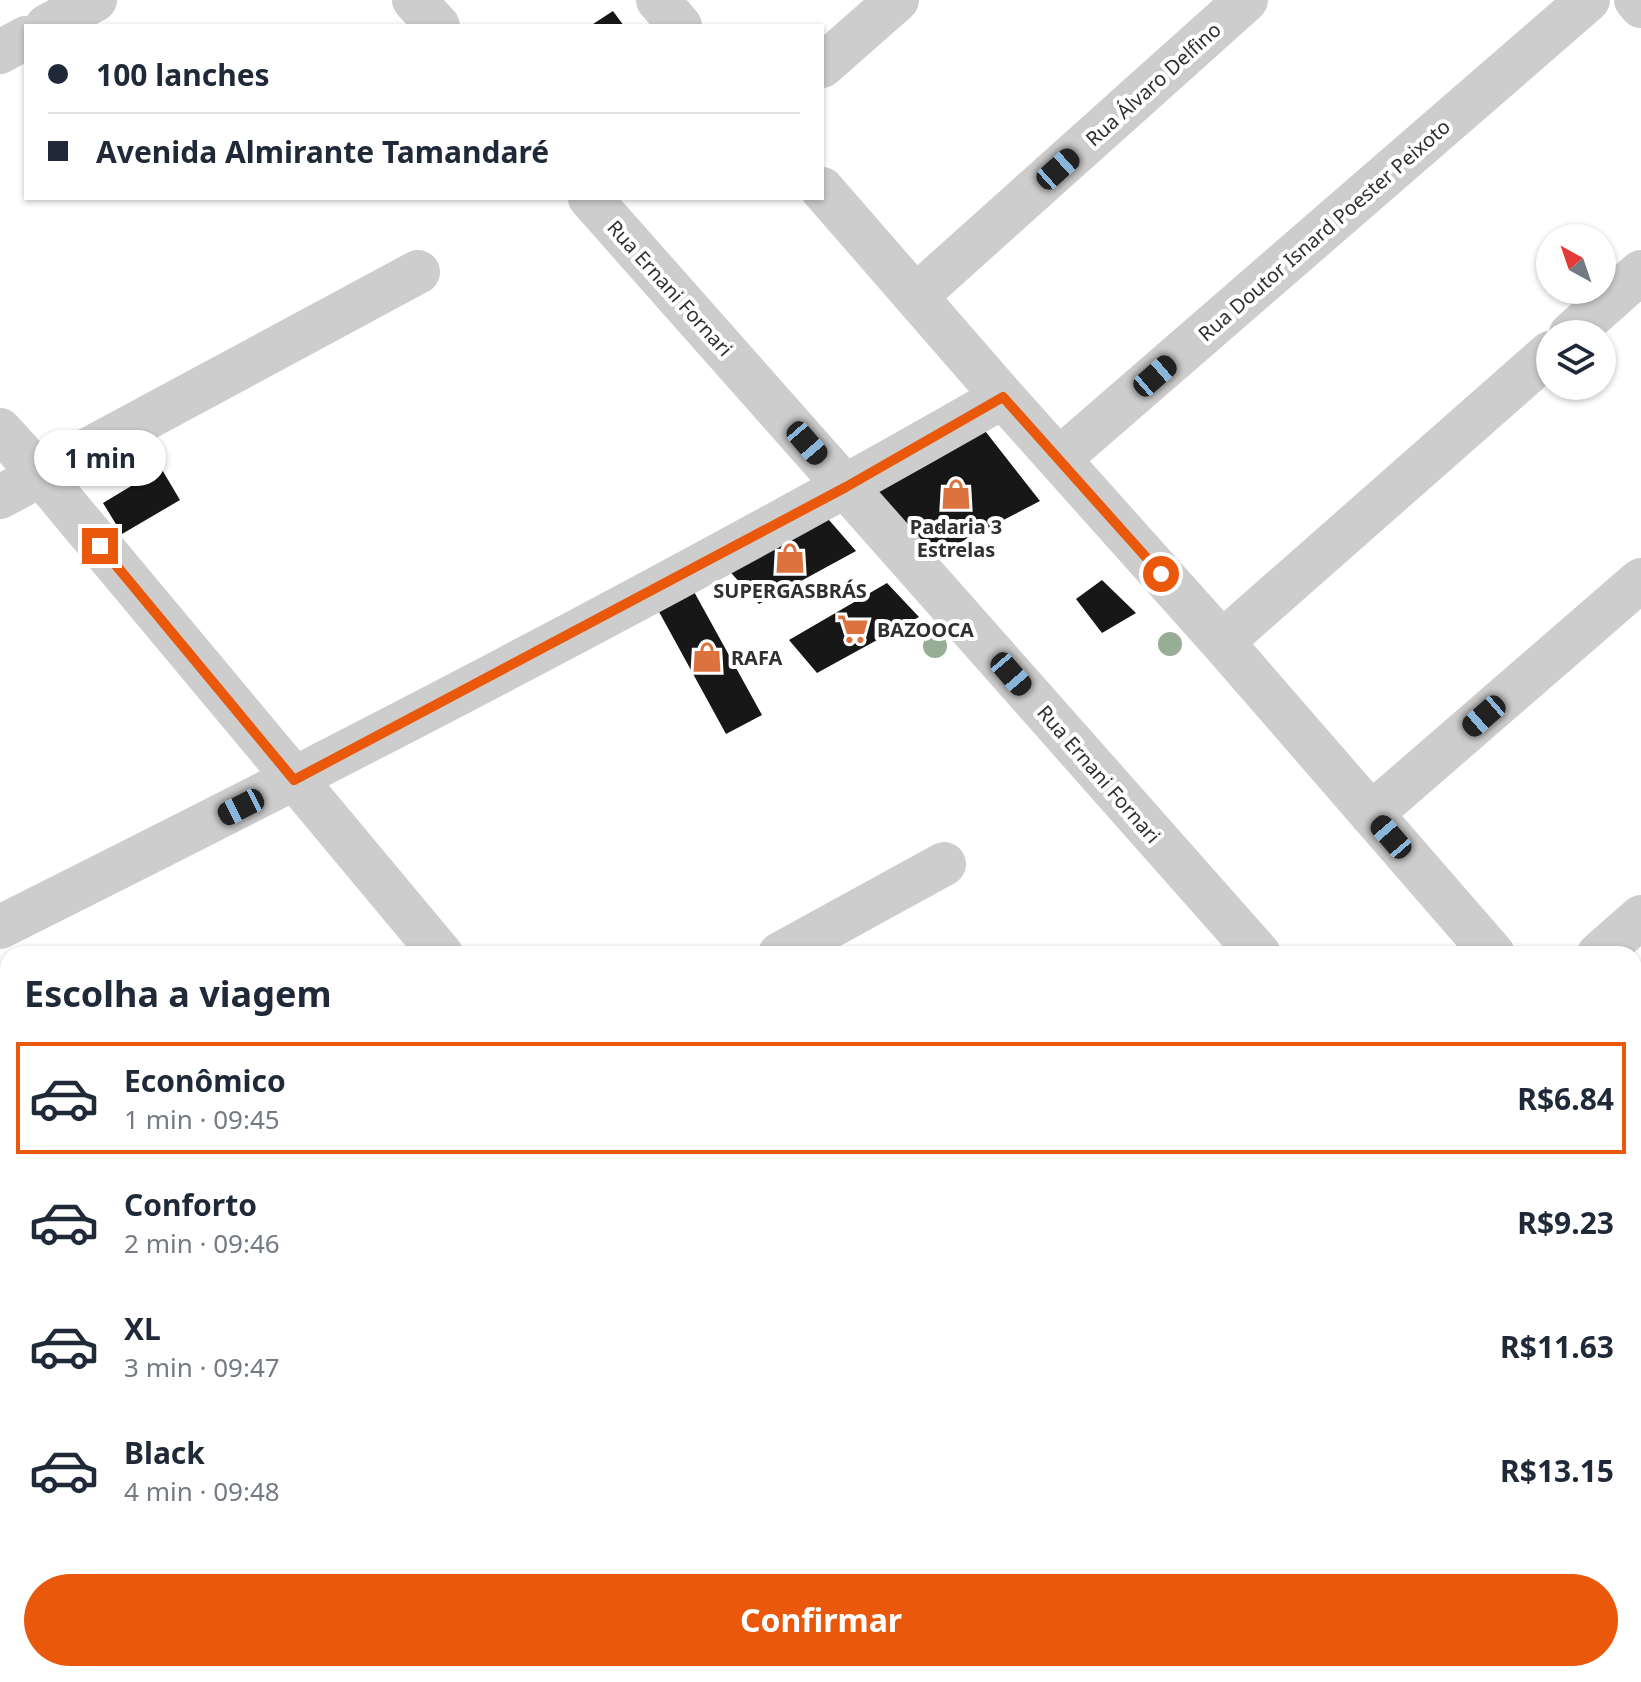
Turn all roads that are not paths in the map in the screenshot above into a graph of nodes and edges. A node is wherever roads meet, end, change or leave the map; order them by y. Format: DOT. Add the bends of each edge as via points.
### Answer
graph roads {
  1 [pos="95,0"];
  2 [pos="414,0"];
  3 [pos="658,0"];
  4 [pos="897,0"];
  5 [pos="1246,0"];
  6 [pos="1588,0"];
  7 [pos="1636,0"];
  8 [pos="1641,6"];
  9 [pos="51,24"];
  10 [pos="436,24"];
  11 [pos="678,24"];
  12 [pos="24,39"];
  13 [pos="0,52"];
  14 [pos="824,64"];
  15 [pos="824,191"];
  16 [pos="592,200"];
  17 [pos="418,272"];
  18 [pos="1641,272"];
  19 [pos="916,296"];
  20 [pos="1587,320"];
  21 [pos="1536,365"];
  22 [pos="1003,397"];
  23 [pos="0,430"];
  24 [pos="1059,459"];
  25 [pos="42,476"];
  26 [pos="846,487"];
  27 [pos="0,497"];
  28 [pos="1641,580"];
  29 [pos="1222,642"];
  30 [pos="294,780"];
  31 [pos="1371,814"];
  32 [pos="944,864"];
  33 [pos="1641,917"];
  34 [pos="0,927"];
  35 [pos="434,946"];
  36 [pos="795,946"];
  37 [pos="1252,946"];
  38 [pos="1486,946"];
  39 [pos="1608,946"];
  1 -- 9 [label="street"];
  2 -- 10 [label="street"];
  3 -- 11 [label="street"];
  4 -- 14 [label="street"];
  5 -- 19 [label="street, Rua Álvaro Delfino"];
  6 -- 24 [label="street, Rua Doutor Isnard Poester Peixoto"];
  7 -- 8 [label="street"];
  12 -- 13 [label="street"];
  15 -- 19 [label="street"];
  16 -- 26 [label="street, Rua Ernani Fornari"];
  17 -- 25 [label="street"];
  18 -- 20 [label="street"];
  19 -- 22 [label="street"];
  21 -- 29 [label="street"];
  22 -- 24 [label="street"];
  22 -- 26 [label="street"];
  23 -- 25 [label="street"];
  24 -- 29 [label="street"];
  25 -- 27 [label="street"];
  25 -- 30 [label="street"];
  26 -- 30 [label="street"];
  26 -- 37 [label="street, Rua Ernani Fornari"];
  28 -- 31 [label="street"];
  29 -- 31 [label="street"];
  30 -- 34 [label="street"];
  30 -- 35 [label="street"];
  31 -- 38 [label="street"];
  32 -- 36 [label="street"];
  33 -- 39 [label="street"];
}
